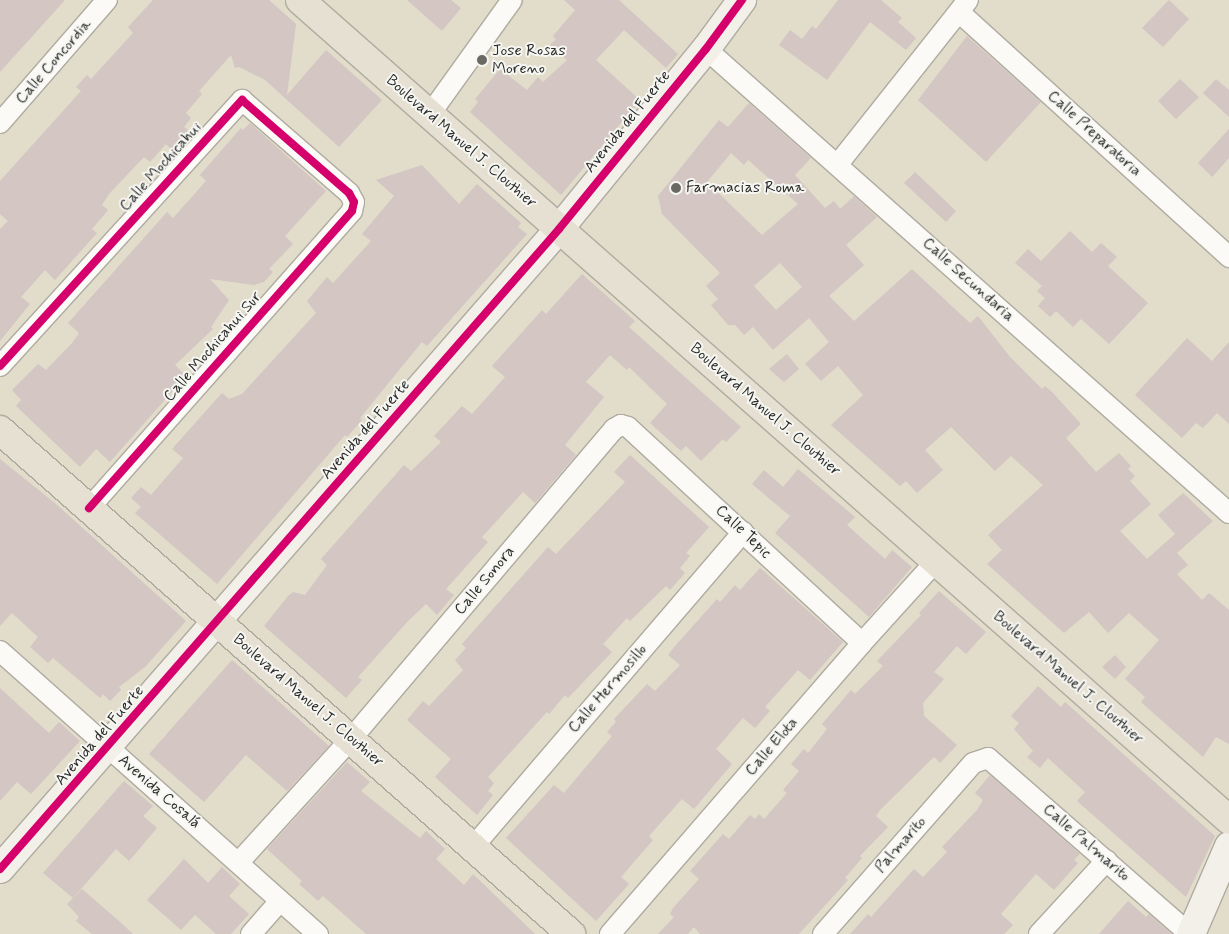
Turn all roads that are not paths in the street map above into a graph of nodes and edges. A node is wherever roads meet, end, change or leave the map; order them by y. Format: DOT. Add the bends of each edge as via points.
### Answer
graph roads {
  1 [pos="107,0"];
  2 [pos="300,0"];
  3 [pos="512,0"];
  4 [pos="742,0"];
  5 [pos="963,6"];
  6 [pos="706,49"];
  7 [pos="430,114"];
  8 [pos="0,123"];
  9 [pos="838,164"];
  10 [pos="354,202"];
  11 [pos="559,229"];
  12 [pos="1229,257"];
  13 [pos="0,366"];
  14 [pos="622,425"];
  15 [pos="0,430"];
  16 [pos="89,508"];
  17 [pos="1229,513"];
  18 [pos="744,532"];
  19 [pos="936,562"];
  20 [pos="217,622"];
  21 [pos="862,642"];
  22 [pos="0,651"];
  23 [pos="352,739"];
  24 [pos="109,748"];
  25 [pos="980,759"];
  26 [pos="1229,820"];
  27 [pos="1229,846"];
  28 [pos="473,847"];
  29 [pos="1107,860"];
  30 [pos="239,862"];
  31 [pos="1,866"];
  32 [pos="280,901"];
  33 [pos="251,934"];
  34 [pos="318,934"];
  35 [pos="571,934"];
  36 [pos="610,934"];
  37 [pos="823,934"];
  38 [pos="1039,934"];
  39 [pos="1190,934"];
  1 -- 8 [label="street, Calle Concordia"];
  2 -- 7 [label="main road, Boulevard Manuel J. Clouthier"];
  3 -- 7 [label="street"];
  4 -- 6 [label="street, Avenida del Fuerte"];
  5 -- 9 [label="street"];
  5 -- 12 [label="street, Calle Preparatoria"];
  6 -- 9 [label="street, Calle Secundaria"];
  6 -- 11 [label="street, Avenida del Fuerte"];
  7 -- 11 [label="main road, Boulevard Manuel J. Clouthier"];
  9 -- 17 [label="street, Calle Secundaria"];
  10 -- 13 [label="street, Calle Mochicahui" via="349,193 242,100"];
  10 -- 16 [label="street, Calle Mochicahui Sur" via="352,211"];
  11 -- 19 [label="main road, Boulevard Manuel J. Clouthier"];
  11 -- 20 [label="street, Avenida del Fuerte"];
  14 -- 18 [label="street, Calle Tepic"];
  14 -- 23 [label="street, Calle Sonora" via="614,429"];
  15 -- 16 [label="main road, Boulevard Manuel J. Clouthier"];
  16 -- 20 [label="main road, Boulevard Manuel J. Clouthier"];
  18 -- 21 [label="street, Calle Tepic"];
  18 -- 28 [label="street, Calle Hermosillo"];
  19 -- 21 [label="street, Calle Elota"];
  19 -- 26 [label="main road, Boulevard Manuel J. Clouthier"];
  20 -- 23 [label="main road, Boulevard Manuel J. Clouthier"];
  20 -- 24 [label="street, Avenida del Fuerte"];
  21 -- 36 [label="street, Calle Elota"];
  22 -- 24 [label="street, Avenida Cosalá"];
  23 -- 28 [label="main road, Boulevard Manuel J. Clouthier"];
  23 -- 30 [label="street, Calle Sonora"];
  24 -- 30 [label="street, Avenida Cosalá"];
  24 -- 31 [label="street, Avenida del Fuerte"];
  25 -- 29 [label="street, Calle Palmarito" via="988,758"];
  25 -- 37 [label="street, Palmarito" via="973,763"];
  27 -- 39 [label="street"];
  28 -- 35 [label="main road, Boulevard Manuel J. Clouthier"];
  29 -- 38 [label="street"];
  29 -- 39 [label="street, Calle Palmarito"];
  30 -- 32 [label="street, Avenida Cosalá"];
  32 -- 33 [label="street"];
  32 -- 34 [label="street, Avenida Cosalá"];
}
